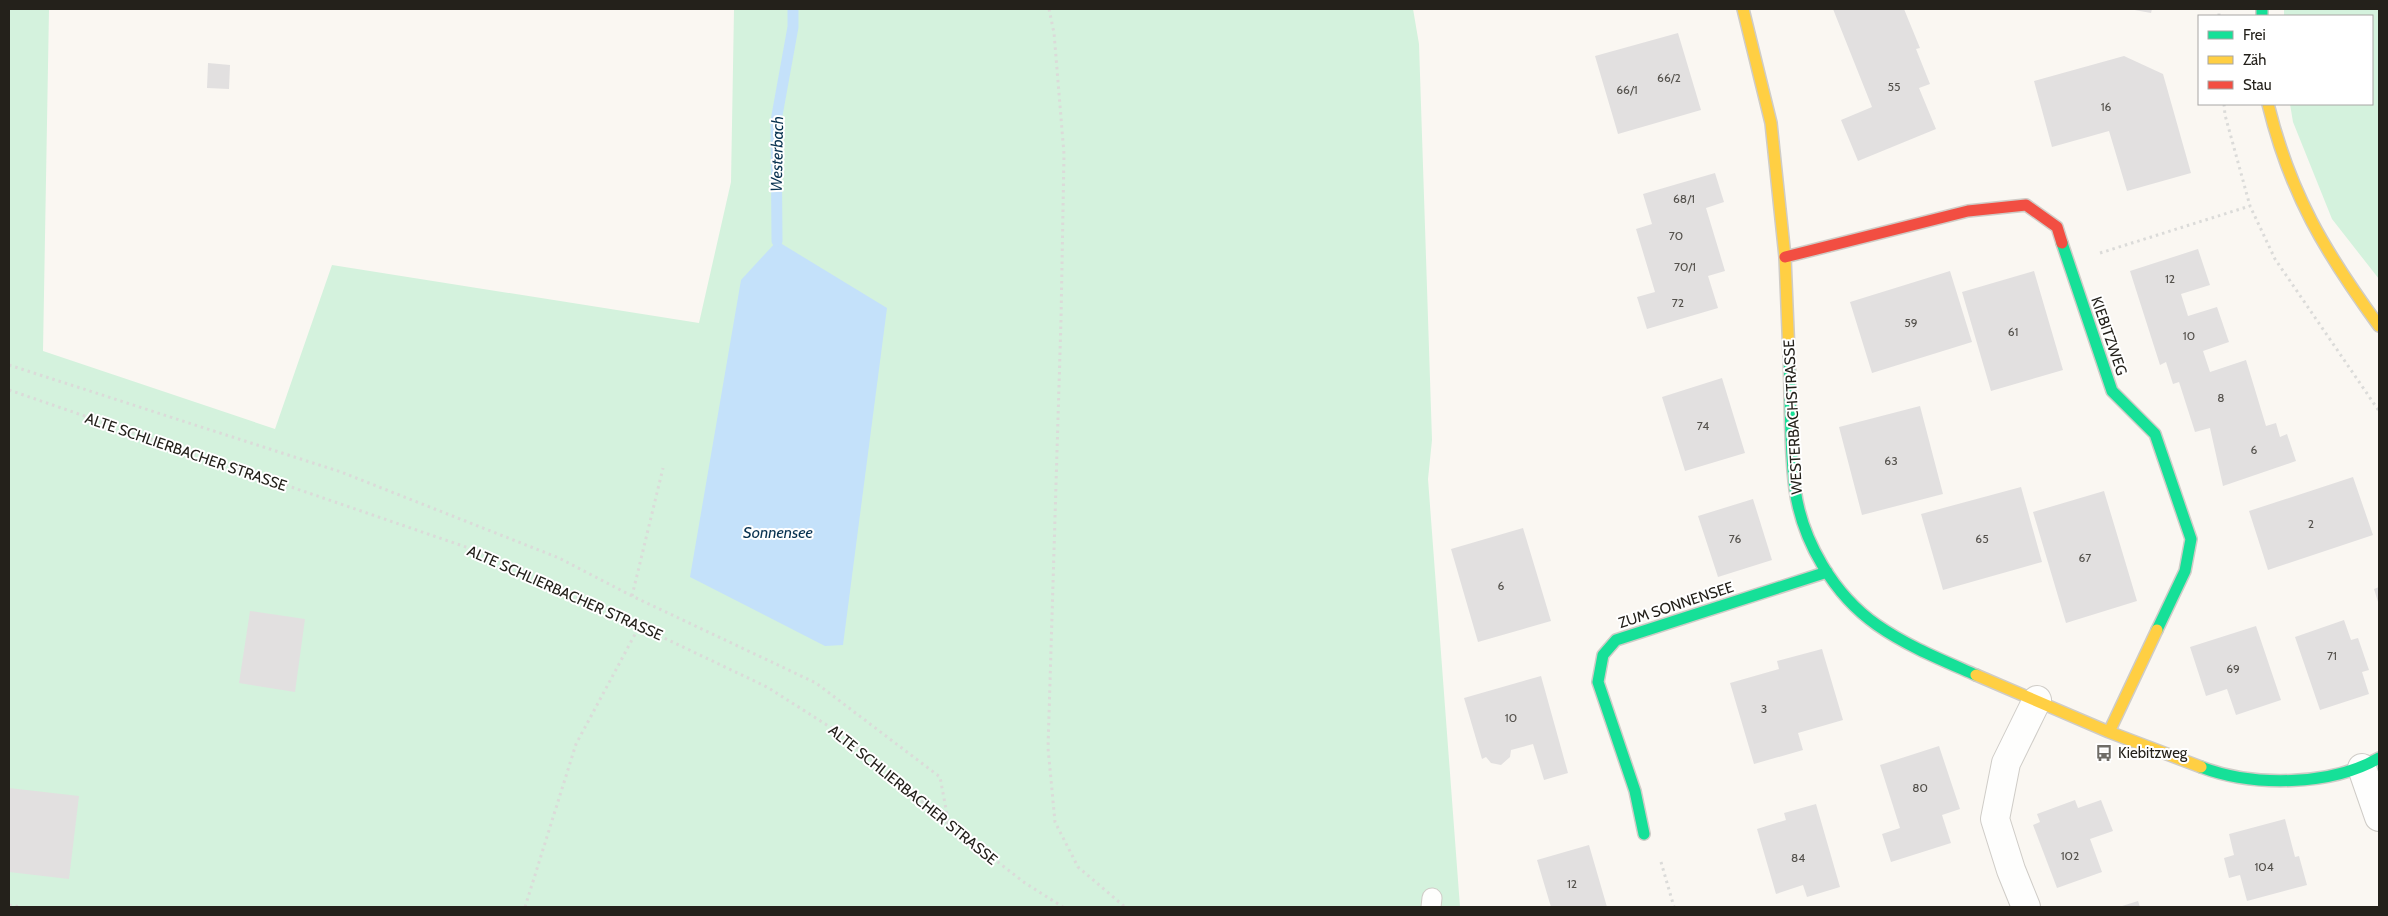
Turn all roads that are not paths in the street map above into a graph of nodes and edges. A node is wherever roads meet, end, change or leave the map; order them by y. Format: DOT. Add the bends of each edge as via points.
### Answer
graph roads {
  1 [pos="1742,9"];
  2 [pos="2268,105"];
  3 [pos="1785,257"];
  4 [pos="2379,326"];
  5 [pos="1827,572"];
  6 [pos="2037,700"];
  7 [pos="2109,732"];
  8 [pos="2371,763"];
  9 [pos="2379,817"];
  10 [pos="1644,834"];
  11 [pos="2026,907"];
  1 -- 3 [label="street, WESTERBACHSTRASSE" via="1771,123"];
  2 -- 4 [label="street" via="2280,152 2304,210 2348,284"];
  3 -- 5 [label="street, WESTERBACHSTRASSE" via="1795,489 1806,530"];
  3 -- 7 [label="street, KIEBITZWEG" via="1968,211 2026,205 2057,227 2112,391 2155,434 2191,539 2185,572"];
  5 -- 6 [label="street, WESTERBACHSTRASSE" via="1850,601 1876,625 1924,653"];
  5 -- 10 [label="street, ZUM SONNENSEE" via="1616,640 1603,655 1598,682 1635,791"];
  6 -- 7 [label="street, WESTERBACHSTRASSE"];
  6 -- 11 [label="street" via="2006,763 1995,819"];
  7 -- 8 [label="street, WESTERBACHSTRASSE" via="2217,773 2283,781 2324,778"];
  8 -- 9 [label="street, WESTERBACHSTRASSE"];
}
